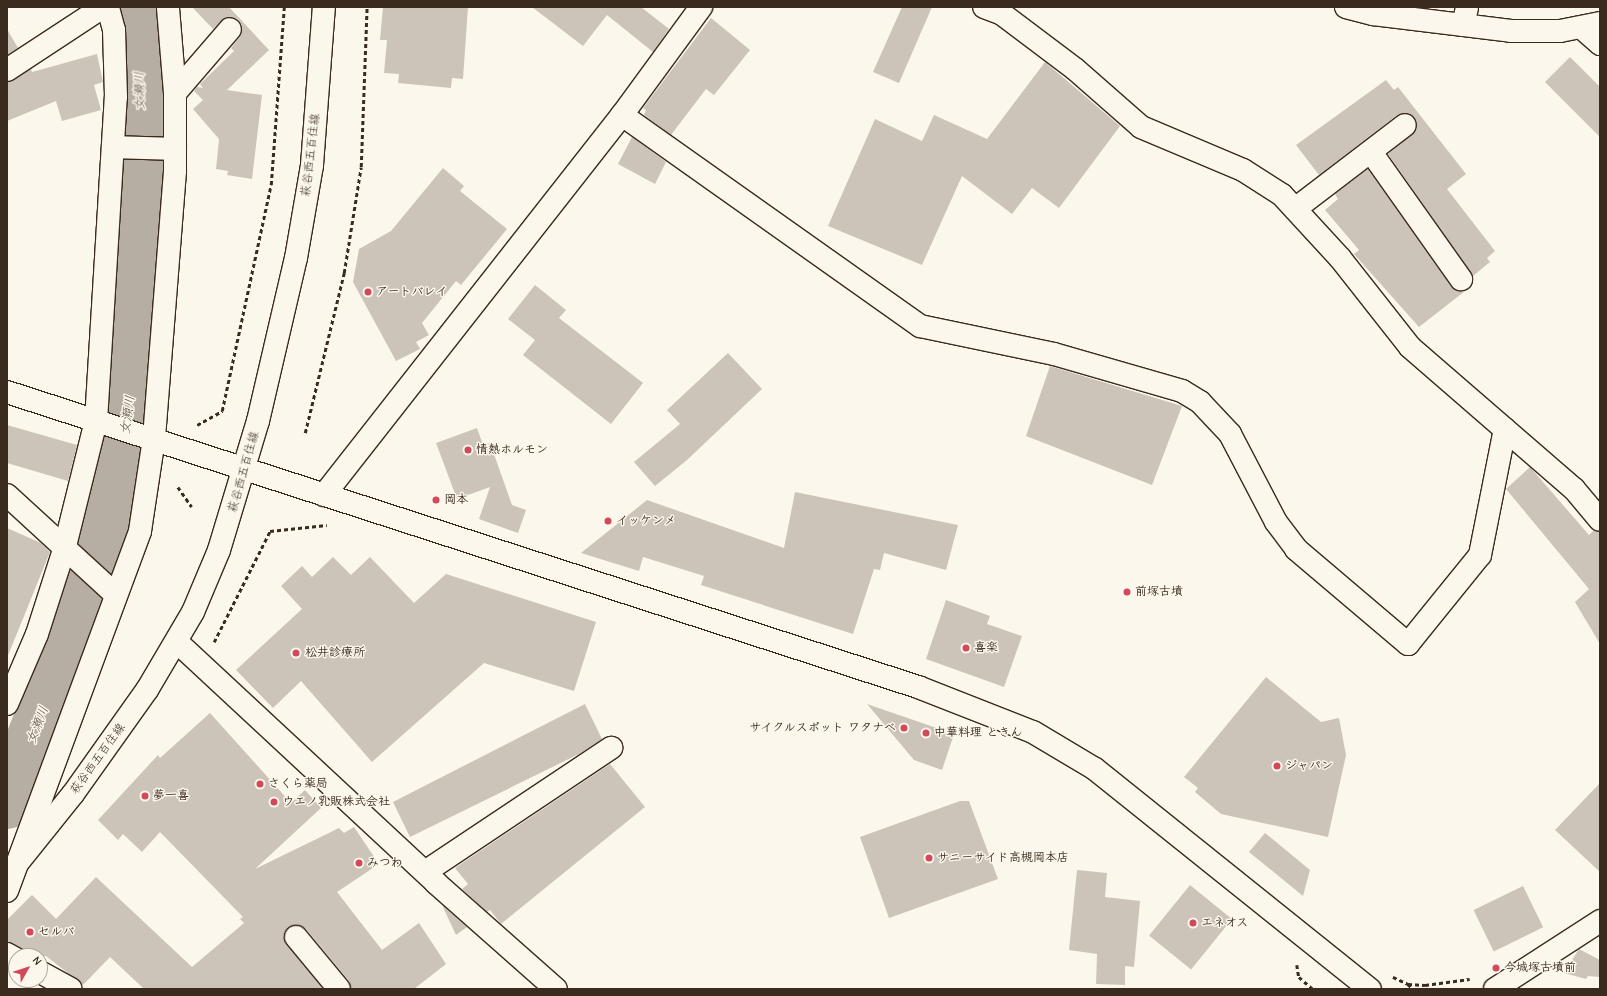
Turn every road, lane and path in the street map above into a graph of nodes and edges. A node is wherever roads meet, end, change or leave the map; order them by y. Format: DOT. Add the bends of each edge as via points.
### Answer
graph roads {
  1 [pos="103,7"];
  2 [pos="108,7"];
  3 [pos="168,7"];
  4 [pos="284,7"];
  5 [pos="324,7"];
  6 [pos="367,7"];
  7 [pos="701,7"];
  8 [pos="984,7"];
  9 [pos="1346,7"];
  10 [pos="1465,16"];
  11 [pos="1592,26"];
  12 [pos="230,29"];
  13 [pos="1600,44"];
  14 [pos="7,70"];
  15 [pos="175,93"];
  16 [pos="622,115"];
  17 [pos="1405,125"];
  18 [pos="119,148"];
  19 [pos="169,149"];
  20 [pos="1371,152"];
  21 [pos="1295,209"];
  22 [pos="1461,279"];
  23 [pos="7,392"];
  24 [pos="156,415"];
  25 [pos="102,422"];
  26 [pos="1505,429"];
  27 [pos="305,433"];
  28 [pos="149,437"];
  29 [pos="244,471"];
  30 [pos="178,487"];
  31 [pos="324,494"];
  32 [pos="7,495"];
  33 [pos="192,507"];
  34 [pos="1600,520"];
  35 [pos="327,525"];
  36 [pos="68,553"];
  37 [pos="115,594"];
  38 [pos="177,642"];
  39 [pos="200,662"];
  40 [pos="7,704"];
  41 [pos="611,748"];
  42 [pos="12,870"];
  43 [pos="425,872"];
  44 [pos="7,891"];
  45 [pos="1600,921"];
  46 [pos="296,937"];
  47 [pos="1296,961"];
  48 [pos="48,976"];
  49 [pos="1408,984"];
  50 [pos="71,989"];
  51 [pos="339,989"];
  52 [pos="556,989"];
  53 [pos="1314,989"];
  54 [pos="1370,989"];
  55 [pos="1413,989"];
  56 [pos="1496,989"];
  1 -- 14 [label="street"];
  2 -- 18 [label="street" via="114,30"];
  3 -- 15 [label="street"];
  4 -- 24 [label="path" via="271,185 222,411 197,425"];
  5 -- 29 [label="street, 萩谷西五百住線" via="312,165 294,265"];
  6 -- 27 [label="path" via="361,167 344,273"];
  7 -- 16 [label="street"];
  8 -- 21 [label="street" via="1002,14 1075,69 1141,126 1243,170 1282,195"];
  9 -- 10 [label="street" via="1373,14"];
  10 -- 11 [label="street" via="1511,31"];
  11 -- 13 [label="street"];
  12 -- 15 [label="street"];
  15 -- 19 [label="street"];
  16 -- 26 [label="street" via="920,326 1054,354 1182,391 1200,402 1230,434 1276,522 1296,550 1408,644 1480,555"];
  16 -- 31 [label="street"];
  17 -- 20 [label="street"];
  18 -- 19 [label="street"];
  18 -- 25 [label="street"];
  19 -- 24 [label="street"];
  20 -- 21 [label="street"];
  20 -- 22 [label="street"];
  21 -- 26 [label="street" via="1340,258 1410,347"];
  23 -- 25 [label="street"];
  24 -- 28 [label="street"];
  25 -- 28 [label="street"];
  25 -- 36 [label="street"];
  26 -- 34 [label="street" via="1574,489"];
  28 -- 29 [label="street"];
  28 -- 37 [label="street" via="140,531"];
  29 -- 31 [label="street"];
  29 -- 38 [label="street, 萩谷西五百住線" via="220,550"];
  30 -- 33 [label="path"];
  31 -- 54 [label="street" via="918,687 1033,732 1095,769"];
  32 -- 36 [label="street"];
  35 -- 39 [label="path" via="270,531 214,643"];
  36 -- 37 [label="street"];
  36 -- 40 [label="street"];
  37 -- 42 [label="street"];
  38 -- 39 [label="street"];
  38 -- 42 [label="street, 萩谷西五百住線" via="106,749"];
  39 -- 43 [label="street"];
  41 -- 43 [label="street"];
  42 -- 44 [label="street"];
  43 -- 52 [label="street"];
  45 -- 56 [label="street"];
  46 -- 51 [label="street"];
  47 -- 53 [label="path" via="1299,977"];
  48 -- 50 [label="street"];
  49 -- 55 [label="path"];
}
